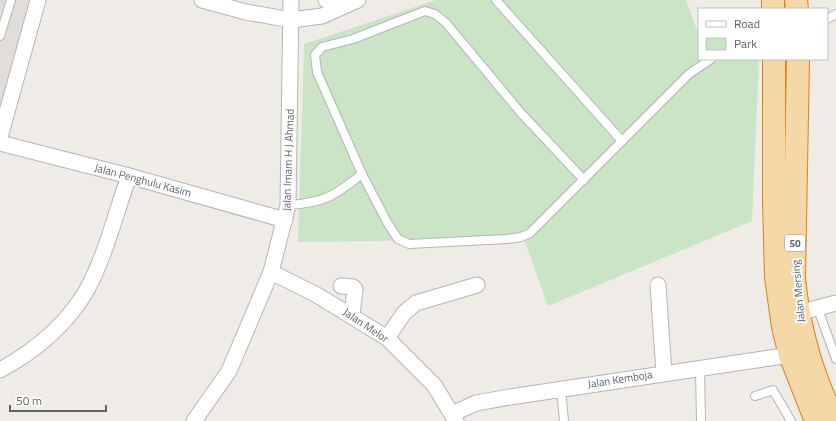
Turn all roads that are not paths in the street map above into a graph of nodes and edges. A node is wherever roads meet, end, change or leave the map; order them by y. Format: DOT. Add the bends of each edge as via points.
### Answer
graph roads {
  1 [pos="11,0"];
  2 [pos="38,0"];
  3 [pos="202,0"];
  4 [pos="291,0"];
  5 [pos="326,0"];
  6 [pos="340,0"];
  7 [pos="358,0"];
  8 [pos="496,0"];
  9 [pos="291,20"];
  10 [pos="0,36"];
  11 [pos="709,60"];
  12 [pos="774,60"];
  13 [pos="798,60"];
  14 [pos="0,137"];
  15 [pos="622,141"];
  16 [pos="0,143"];
  17 [pos="362,174"];
  18 [pos="129,176"];
  19 [pos="584,180"];
  20 [pos="288,204"];
  21 [pos="285,220"];
  22 [pos="271,272"];
  23 [pos="658,284"];
  24 [pos="477,285"];
  25 [pos="342,286"];
  26 [pos="836,303"];
  27 [pos="808,311"];
  28 [pos="352,315"];
  29 [pos="387,338"];
  30 [pos="790,355"];
  31 [pos="836,359"];
  32 [pos="700,368"];
  33 [pos="0,370"];
  34 [pos="664,373"];
  35 [pos="561,388"];
  36 [pos="755,396"];
  37 [pos="454,418"];
  38 [pos="194,421"];
  39 [pos="564,421"];
  40 [pos="701,421"];
  41 [pos="791,421"];
  42 [pos="816,421"];
  43 [pos="835,421"];
  1 -- 10 [label="lane"];
  2 -- 14 [label="street"];
  3 -- 9 [label="street" via="246,12"];
  4 -- 9 [label="street, Jalan Imam H J Ahmad"];
  5 -- 6 [label="street"];
  7 -- 9 [label="street" via="322,16"];
  8 -- 15 [label="lane"];
  9 -- 20 [label="street, Jalan Imam H J Ahmad"];
  11 -- 15 [label="lane" via="689,74"];
  12 -- 30 [label="highway, Jalan Mersing / 50" via="776,277"];
  13 -- 27 [label="highway, Jalan Mersing / 50" via="794,278"];
  15 -- 19 [label="lane"];
  16 -- 18 [label="street, Jalan Penghulu Kasim"];
  17 -- 19 [label="lane" via="387,222 398,238 409,244 522,237 530,233"];
  17 -- 19 [label="lane" via="317,72 315,55 322,46 353,38 425,11 435,14 446,23 521,113"];
  17 -- 20 [label="lane" via="327,199 311,204"];
  18 -- 21 [label="street, Jalan Penghulu Kasim"];
  18 -- 33 [label="street" via="96,272 85,293 69,316 44,340 18,361"];
  20 -- 21 [label="street, Jalan Imam H J Ahmad"];
  21 -- 22 [label="street, Jalan Imam H J Ahmad"];
  22 -- 28 [label="street, Jalan Melor"];
  22 -- 38 [label="street, Jalan Imam H J Ahmad" via="229,370"];
  23 -- 34 [label="street"];
  24 -- 29 [label="street" via="416,303 404,313"];
  25 -- 28 [label="street" via="355,289"];
  26 -- 27 [label="street"];
  27 -- 31 [label="lane"];
  27 -- 43 [label="highway, Jalan Mersing / 50" via="804,341 821,394"];
  28 -- 29 [label="street, Jalan Melor"];
  29 -- 37 [label="street, Jalan Melor" via="434,385"];
  30 -- 32 [label="street, Jalan Kemboja"];
  30 -- 42 [label="highway, Jalan Mersing / 50"];
  32 -- 34 [label="street, Jalan Kemboja"];
  32 -- 40 [label="lane"];
  34 -- 35 [label="street, Jalan Kemboja"];
  35 -- 37 [label="street, Jalan Kemboja" via="476,403"];
  35 -- 39 [label="lane"];
  36 -- 41 [label="lane" via="773,390"];
}
